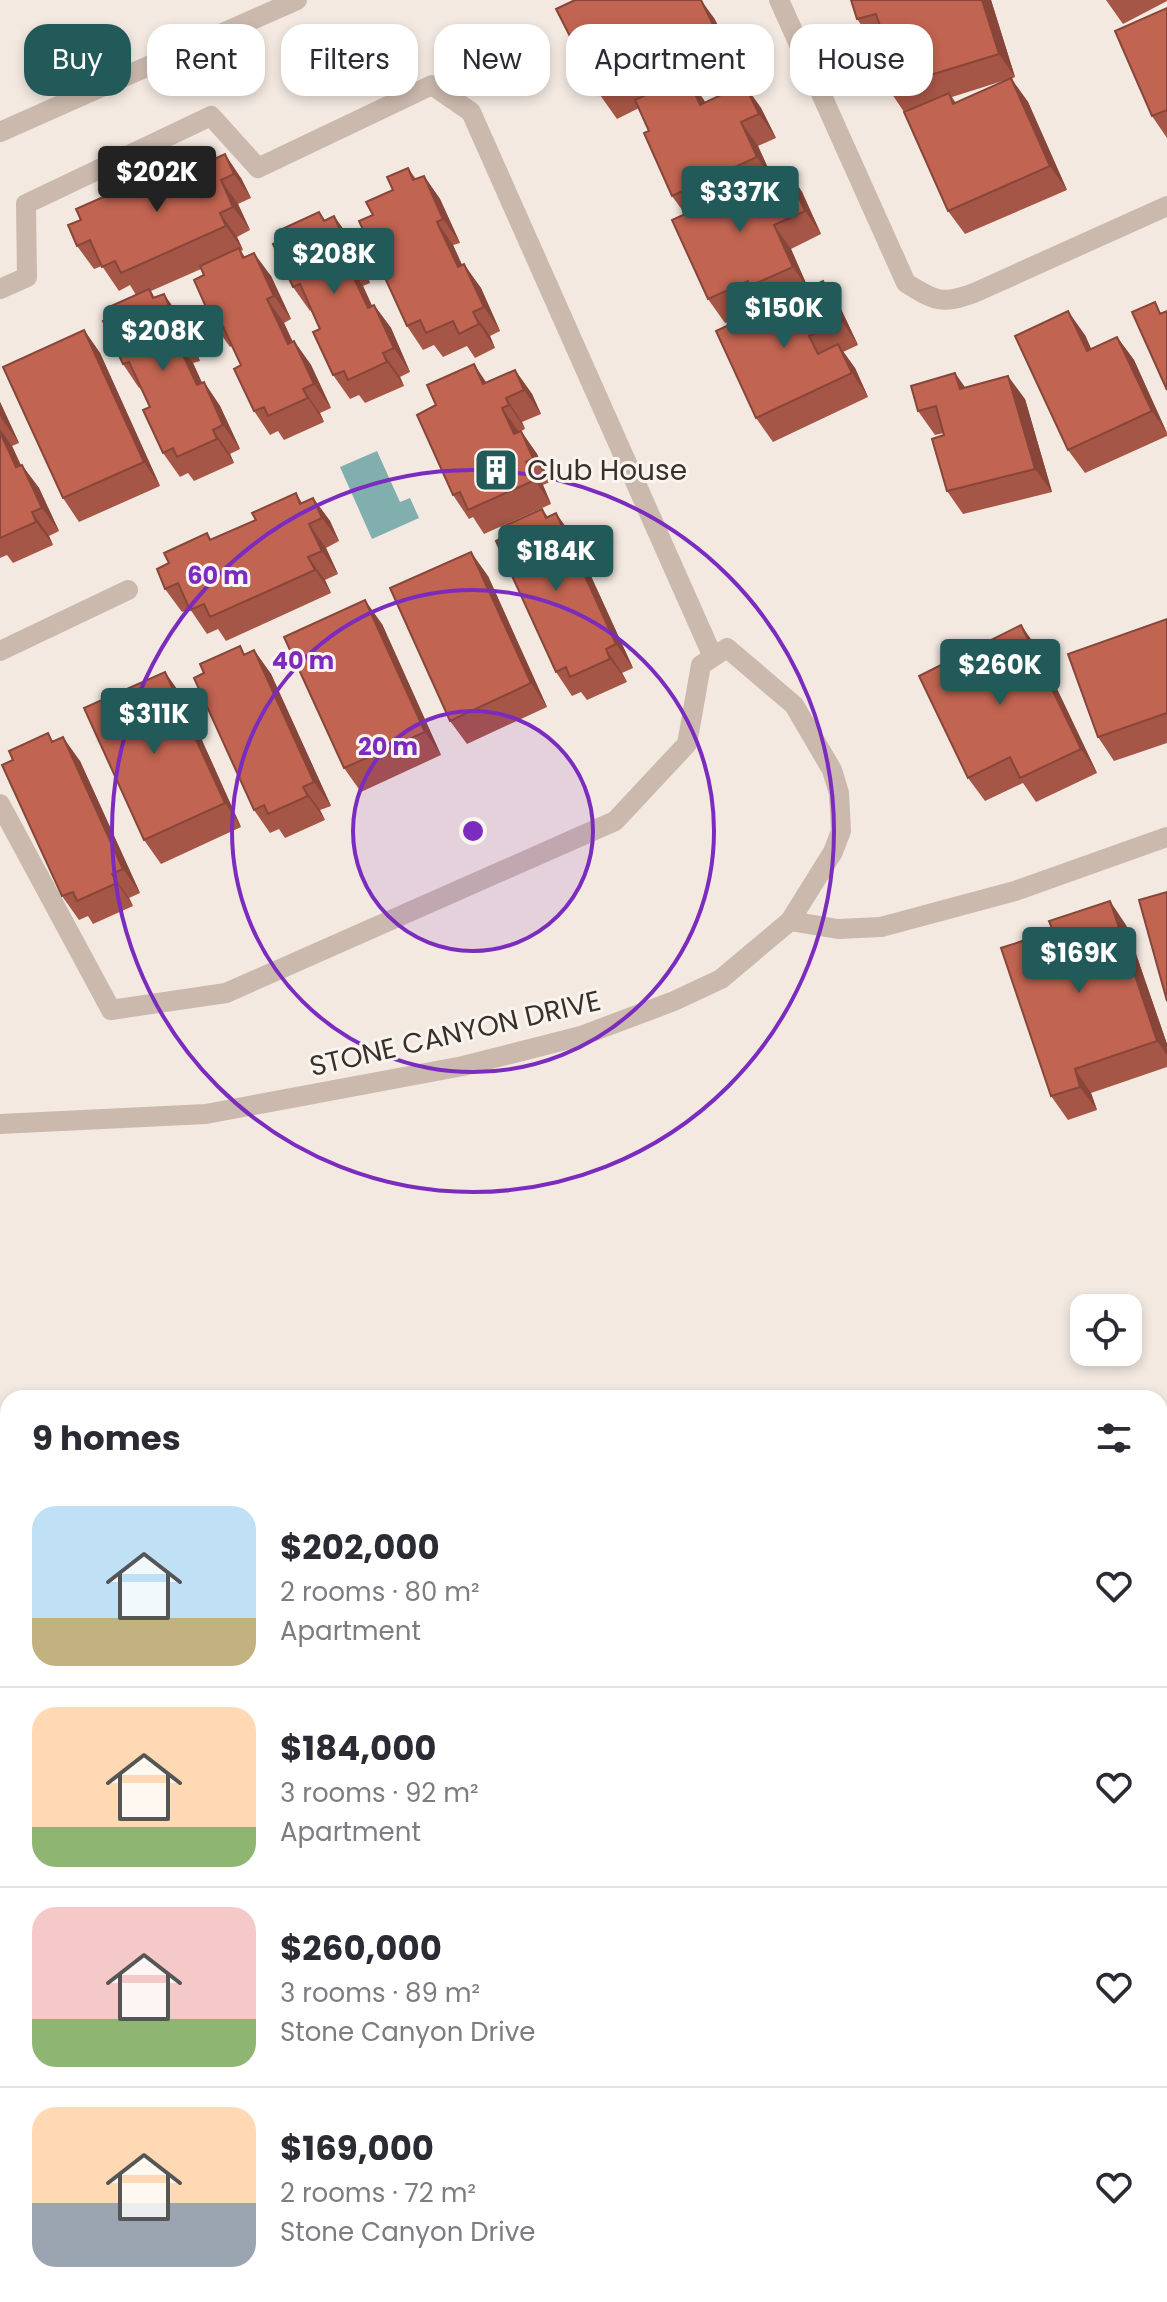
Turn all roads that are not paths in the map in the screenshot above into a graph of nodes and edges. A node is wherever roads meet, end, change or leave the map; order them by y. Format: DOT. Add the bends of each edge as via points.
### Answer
graph roads {
  1 [pos="297,0"];
  2 [pos="779,0"];
  3 [pos="0,132"];
  4 [pos="1167,206"];
  5 [pos="0,289"];
  6 [pos="128,590"];
  7 [pos="0,651"];
  8 [pos="713,657"];
  9 [pos="0,804"];
  10 [pos="1167,837"];
  11 [pos="790,921"];
  12 [pos="0,1124"];
  1 -- 3 [label="street"];
  2 -- 4 [label="street" via="906,283 930,298 950,302 974,293"];
  5 -- 8 [label="street" via="27,277 26,204 211,116 258,168 432,85 471,112"];
  6 -- 7 [label="street"];
  8 -- 9 [label="street" via="701,665 687,744 615,821 226,993 111,1010"];
  8 -- 11 [label="street, STONE CANYON DRIVE" via="727,648 794,705 832,770 839,793 841,831 833,852"];
  10 -- 11 [label="street" via="1015,891 881,927 838,929"];
  11 -- 12 [label="street, STONE CANYON DRIVE" via="721,979 624,1021 530,1050 206,1114"];
}
